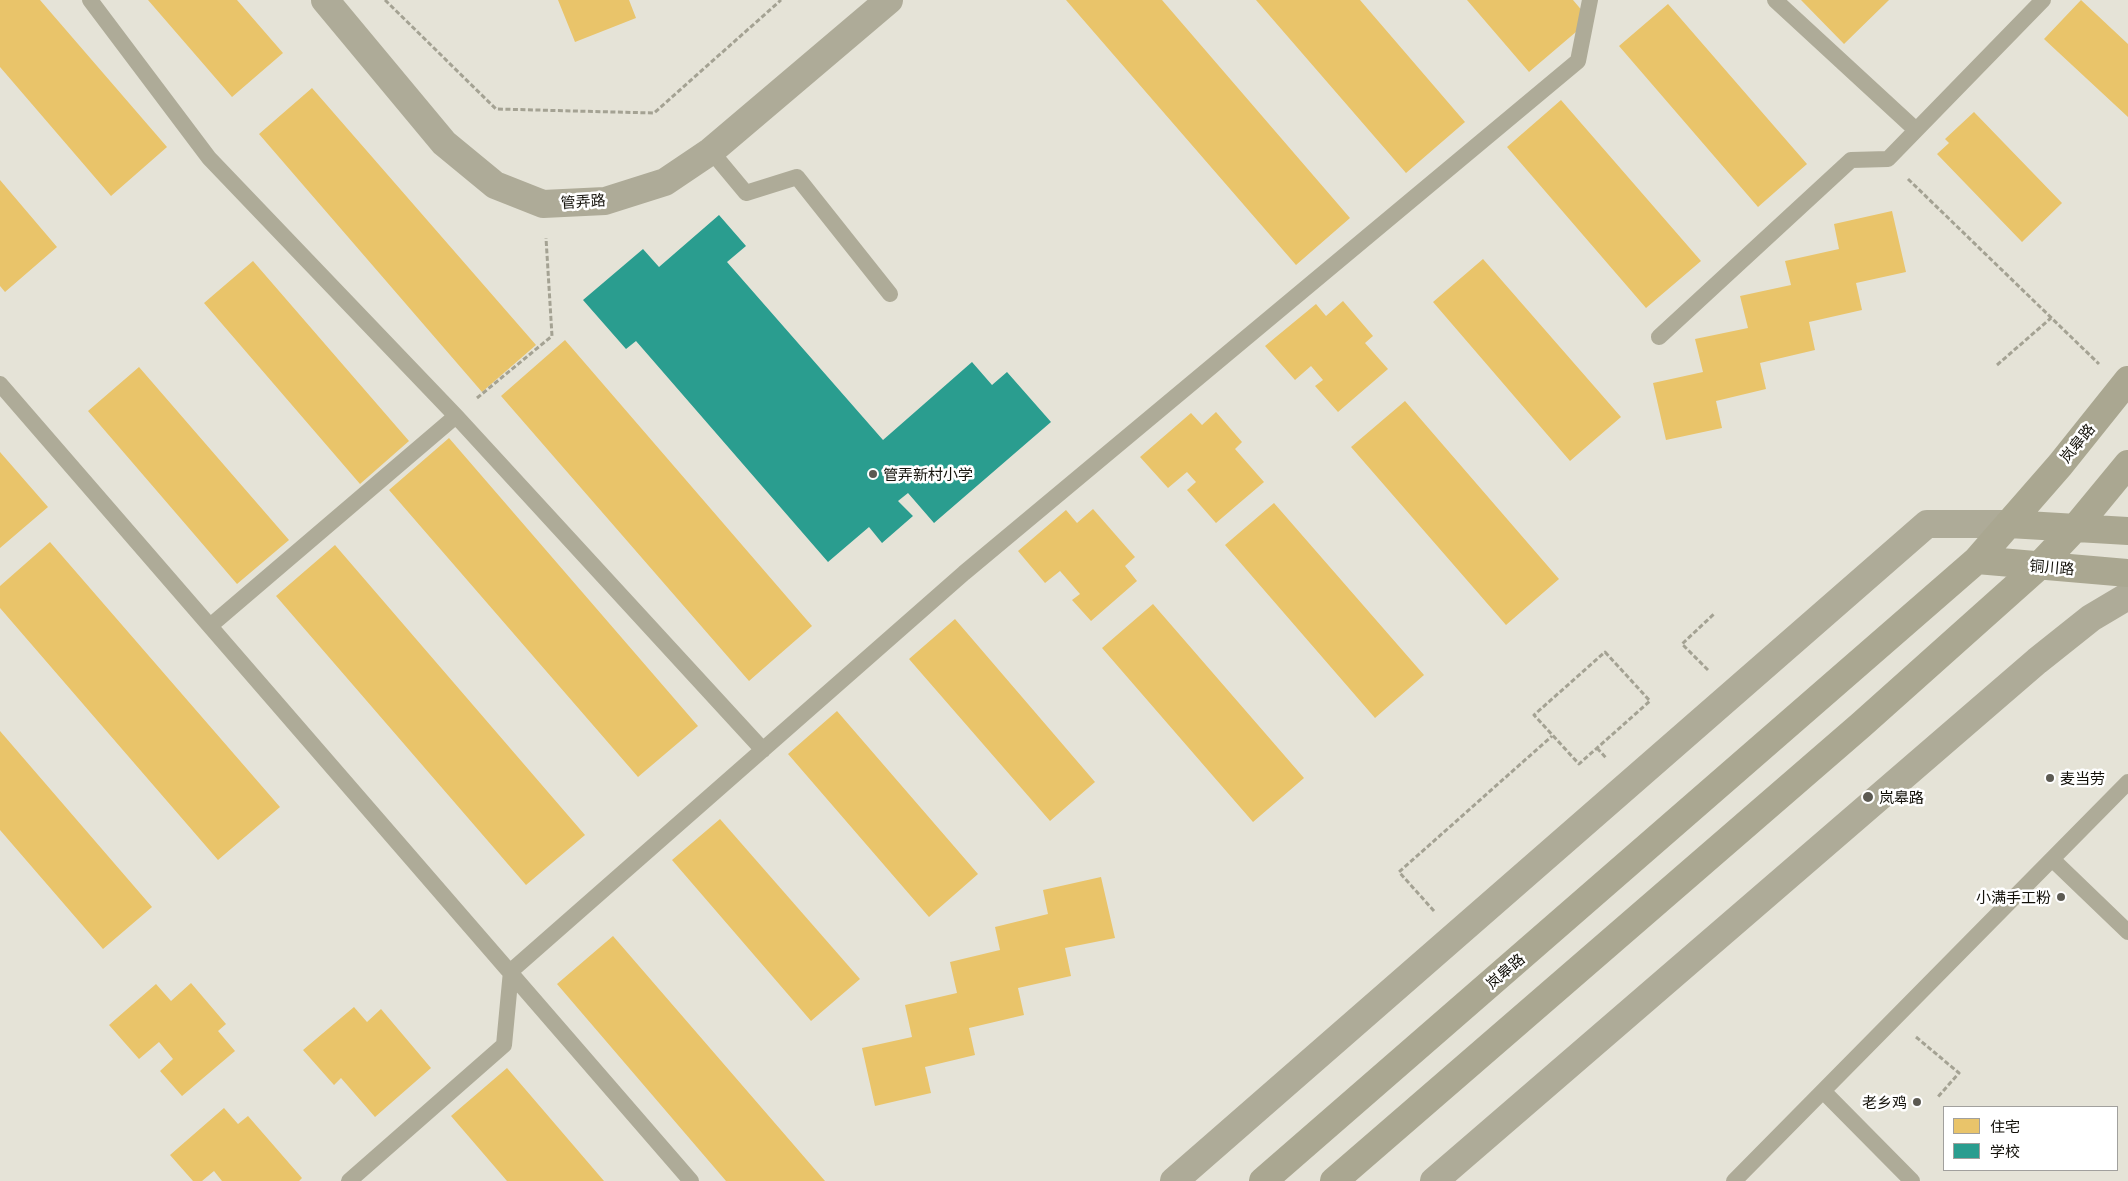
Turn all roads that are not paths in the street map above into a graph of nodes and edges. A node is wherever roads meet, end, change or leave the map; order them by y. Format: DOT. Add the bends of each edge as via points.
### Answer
graph roads {
  1 [pos="90,0"];
  2 [pos="325,0"];
  3 [pos="889,0"];
  4 [pos="1590,0"];
  5 [pos="1775,0"];
  6 [pos="2043,0"];
  7 [pos="1916,130"];
  8 [pos="711,151"];
  9 [pos="890,294"];
  10 [pos="1658,337"];
  11 [pos="2125,383"];
  12 [pos="0,384"];
  13 [pos="456,416"];
  14 [pos="2128,464"];
  15 [pos="2009,524"];
  16 [pos="2076,527"];
  17 [pos="2128,531"];
  18 [pos="1977,560"];
  19 [pos="2039,566"];
  20 [pos="2128,573"];
  21 [pos="2128,596"];
  22 [pos="210,626"];
  23 [pos="763,750"];
  24 [pos="2128,782"];
  25 [pos="2052,859"];
  26 [pos="2128,932"];
  27 [pos="511,971"];
  28 [pos="1823,1091"];
  29 [pos="349,1181"];
  30 [pos="691,1181"];
  31 [pos="1174,1181"];
  32 [pos="1263,1181"];
  33 [pos="1334,1181"];
  34 [pos="1434,1181"];
  35 [pos="1734,1181"];
  36 [pos="1912,1181"];
  1 -- 13 [label="lane" via="209,158"];
  2 -- 8 [label="street, 管弄路" via="444,143 495,185 543,204 605,201 665,182"];
  3 -- 8 [label="street, 管弄路"];
  4 -- 23 [label="lane" via="1578,62 964,573"];
  5 -- 7 [label="lane"];
  6 -- 7 [label="lane"];
  7 -- 10 [label="lane" via="1888,159 1852,160"];
  8 -- 9 [label="lane" via="746,193 797,177"];
  11 -- 15 [label="main road, 岚皋路"];
  12 -- 22 [label="lane"];
  13 -- 22 [label="lane"];
  13 -- 23 [label="lane"];
  14 -- 16 [label="main road"];
  15 -- 16 [label="main road"];
  15 -- 18 [label="main road, 岚皋路"];
  15 -- 31 [label="street" via="1927,524"];
  16 -- 17 [label="main road"];
  16 -- 19 [label="main road"];
  18 -- 19 [label="main road, 铜川路"];
  18 -- 32 [label="main road, 岚皋路"];
  19 -- 20 [label="main road, 铜川路"];
  19 -- 33 [label="main road" via="1861,725"];
  21 -- 34 [label="street" via="2092,618 2037,661"];
  22 -- 27 [label="lane"];
  23 -- 27 [label="lane"];
  24 -- 25 [label="lane"];
  25 -- 26 [label="lane"];
  25 -- 28 [label="lane"];
  27 -- 29 [label="lane" via="504,1045"];
  27 -- 30 [label="lane"];
  28 -- 35 [label="lane"];
  28 -- 36 [label="lane"];
}
